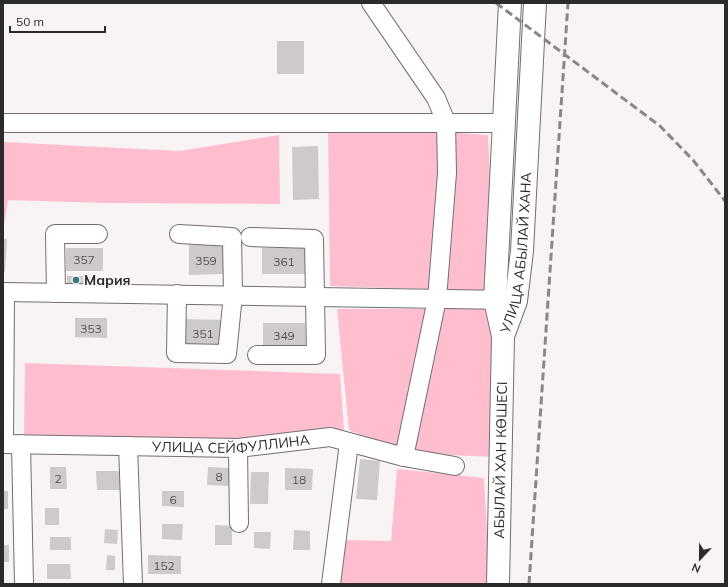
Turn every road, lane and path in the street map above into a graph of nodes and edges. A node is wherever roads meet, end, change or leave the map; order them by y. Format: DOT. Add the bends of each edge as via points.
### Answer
graph roads {
  1 [pos="371,3"];
  2 [pos="510,3"];
  3 [pos="535,3"];
  4 [pos="4,122"];
  5 [pos="446,122"];
  6 [pos="503,123"];
  7 [pos="98,234"];
  8 [pos="179,234"];
  9 [pos="250,237"];
  10 [pos="4,292"];
  11 [pos="56,293"];
  12 [pos="177,294"];
  13 [pos="232,295"];
  14 [pos="315,296"];
  15 [pos="437,299"];
  16 [pos="506,300"];
  17 [pos="503,336"];
  18 [pos="4,341"];
  19 [pos="257,355"];
  20 [pos="4,393"];
  21 [pos="349,443"];
  22 [pos="9,444"];
  23 [pos="128,446"];
  24 [pos="238,448"];
  25 [pos="404,457"];
  26 [pos="455,466"];
  27 [pos="239,523"];
  28 [pos="24,584"];
  29 [pos="133,584"];
  30 [pos="331,584"];
  31 [pos="498,584"];
  1 -- 5 [label="street" via="436,98"];
  2 -- 6 [label="main road, УЛИЦА АБЫЛАЙ ХАНА"];
  3 -- 16 [label="main road, УЛИЦА АБЫЛАЙ ХАНА" via="522,251"];
  4 -- 5 [label="street"];
  5 -- 6 [label="street"];
  5 -- 15 [label="street" via="447,173"];
  6 -- 16 [label="main road, УЛИЦА АБЫЛАЙ ХАНА"];
  7 -- 11 [label="street" via="55,234"];
  8 -- 13 [label="street" via="232,237"];
  9 -- 14 [label="street" via="314,239"];
  10 -- 11 [label="street"];
  10 -- 18 [label="street"];
  11 -- 12 [label="street"];
  12 -- 13 [label="street"];
  12 -- 13 [label="street" via="176,353 227,354"];
  13 -- 14 [label="street"];
  14 -- 15 [label="street"];
  14 -- 19 [label="street" via="316,356"];
  15 -- 16 [label="street"];
  15 -- 25 [label="street"];
  16 -- 17 [label="main road, УЛИЦА АБЫЛАЙ ХАНА"];
  17 -- 31 [label="main road, АБЫЛАЙ ХАН КӨШЕСІ"];
  18 -- 20 [label="street"];
  20 -- 22 [label="street"];
  21 -- 24 [label="street, УЛИЦА СЕЙФУЛЛИНА" via="330,437"];
  21 -- 25 [label="street, УЛИЦА СЕЙФУЛЛИНА"];
  21 -- 30 [label="street"];
  22 -- 23 [label="street, УЛИЦА СЕЙФУЛЛИНА"];
  22 -- 28 [label="street"];
  23 -- 24 [label="street, УЛИЦА СЕЙФУЛЛИНА"];
  23 -- 29 [label="street"];
  24 -- 27 [label="street"];
  25 -- 26 [label="street, УЛИЦА СЕЙФУЛЛИНА"];
}
